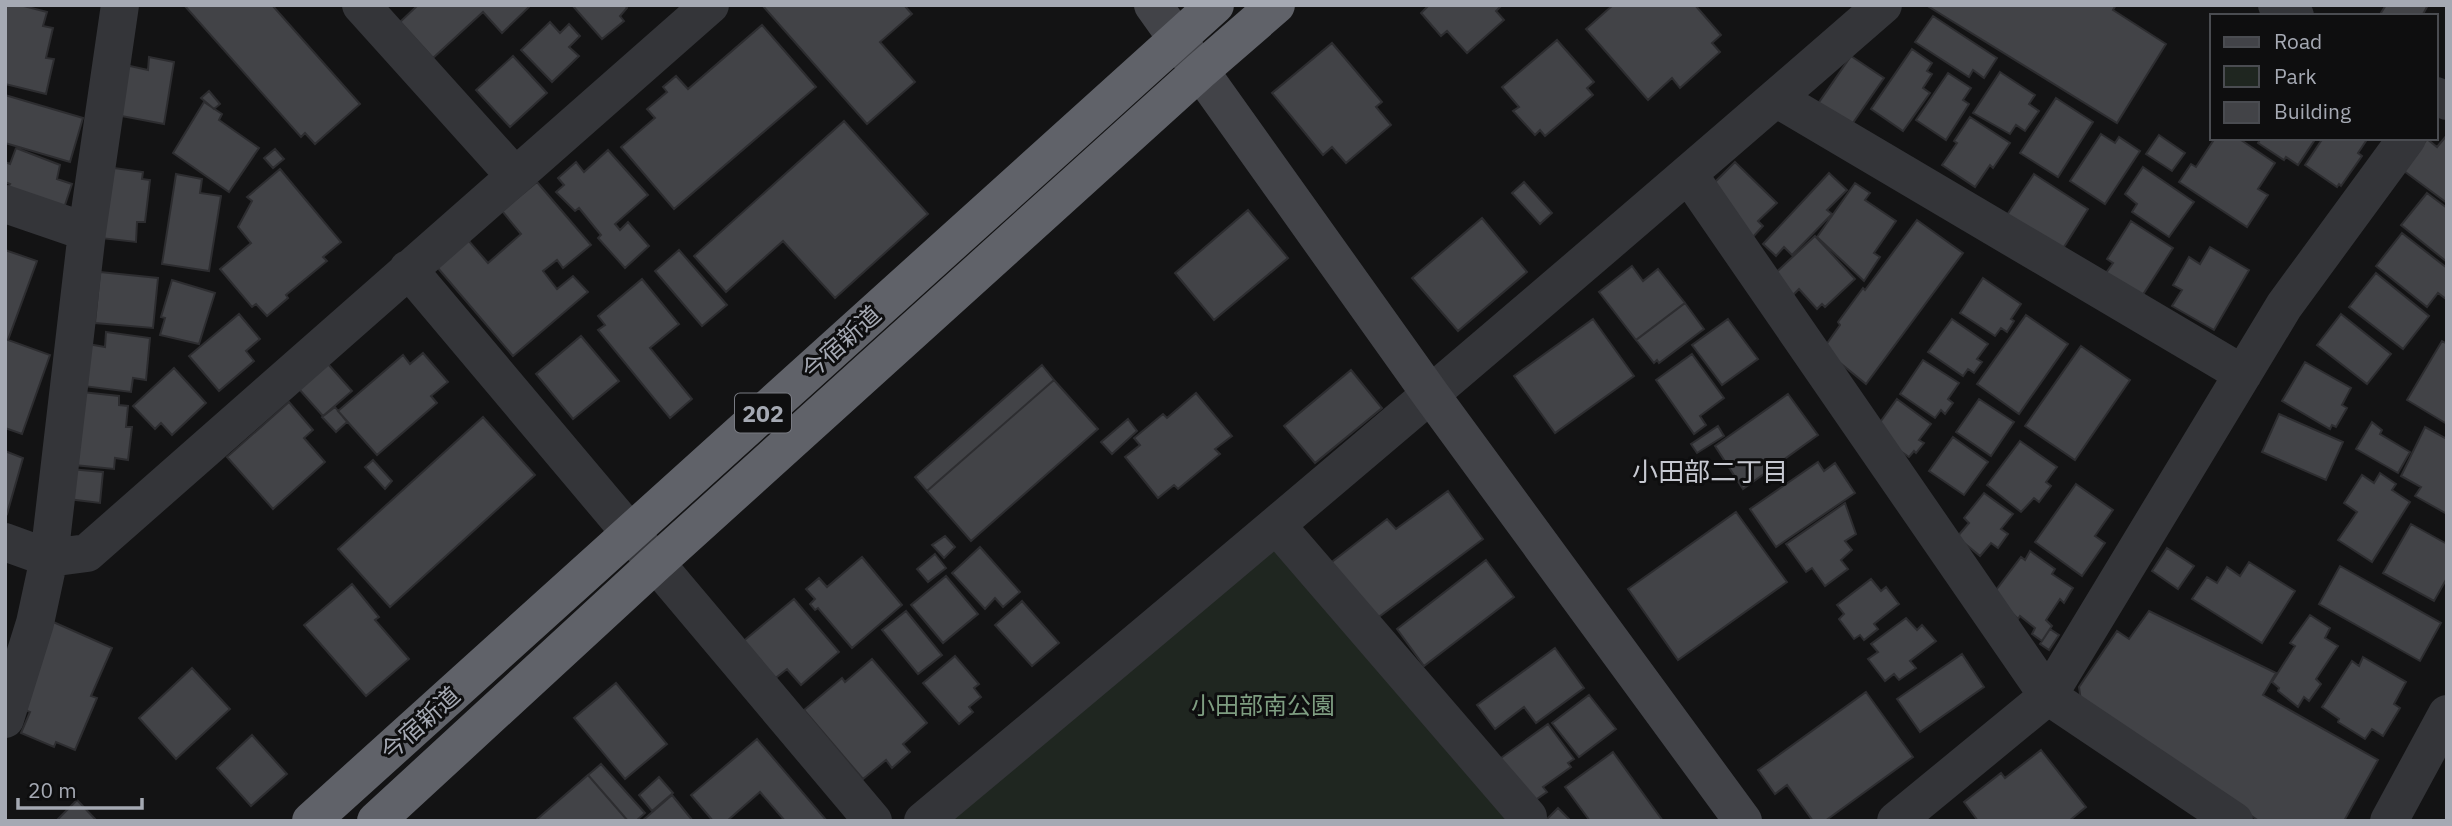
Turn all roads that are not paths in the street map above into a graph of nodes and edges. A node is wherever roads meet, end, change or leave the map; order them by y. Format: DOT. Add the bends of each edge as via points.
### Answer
graph roads {
  1 [pos="120,5"];
  2 [pos="361,5"];
  3 [pos="710,5"];
  4 [pos="1153,5"];
  5 [pos="1215,5"];
  6 [pos="1276,5"];
  7 [pos="1883,5"];
  8 [pos="1175,39"];
  9 [pos="1200,71"];
  10 [pos="1776,98"];
  11 [pos="2406,140"];
  12 [pos="1689,175"];
  13 [pos="515,176"];
  14 [pos="5,204"];
  15 [pos="87,232"];
  16 [pos="408,269"];
  17 [pos="2243,374"];
  18 [pos="1431,395"];
  19 [pos="1277,526"];
  20 [pos="631,533"];
  21 [pos="5,542"];
  22 [pos="50,558"];
  23 [pos="656,562"];
  24 [pos="2048,696"];
  25 [pos="2447,714"];
  26 [pos="5,719"];
  27 [pos="312,821"];
  28 [pos="376,821"];
  29 [pos="873,821"];
  30 [pos="923,821"];
  31 [pos="1524,821"];
  32 [pos="1743,821"];
  33 [pos="1896,821"];
  34 [pos="2234,821"];
  35 [pos="2389,821"];
  1 -- 15 [label="street"];
  2 -- 13 [label="street"];
  3 -- 13 [label="street"];
  4 -- 8 [label="street"];
  5 -- 8 [label="highway, 今宿新道 / 202"];
  6 -- 9 [label="highway, 今宿新道 / 202"];
  7 -- 10 [label="street"];
  8 -- 9 [label="street"];
  8 -- 20 [label="highway, 今宿新道 / 202"];
  9 -- 18 [label="street"];
  9 -- 23 [label="highway, 今宿新道 / 202"];
  10 -- 12 [label="street"];
  10 -- 17 [label="street"];
  11 -- 17 [label="street" via="2284,306"];
  12 -- 18 [label="street"];
  12 -- 24 [label="street"];
  13 -- 16 [label="street"];
  14 -- 15 [label="street"];
  15 -- 22 [label="street"];
  16 -- 20 [label="street"];
  16 -- 22 [label="street" via="87,553"];
  17 -- 24 [label="street"];
  18 -- 19 [label="street"];
  18 -- 32 [label="street"];
  19 -- 30 [label="street"];
  19 -- 31 [label="street" via="1528,817"];
  20 -- 23 [label="street"];
  20 -- 27 [label="highway, 今宿新道 / 202"];
  21 -- 22 [label="street"];
  22 -- 26 [label="street"];
  23 -- 28 [label="highway, 今宿新道 / 202"];
  23 -- 29 [label="street"];
  24 -- 33 [label="street"];
  24 -- 34 [label="street"];
  25 -- 35 [label="street"];
}
